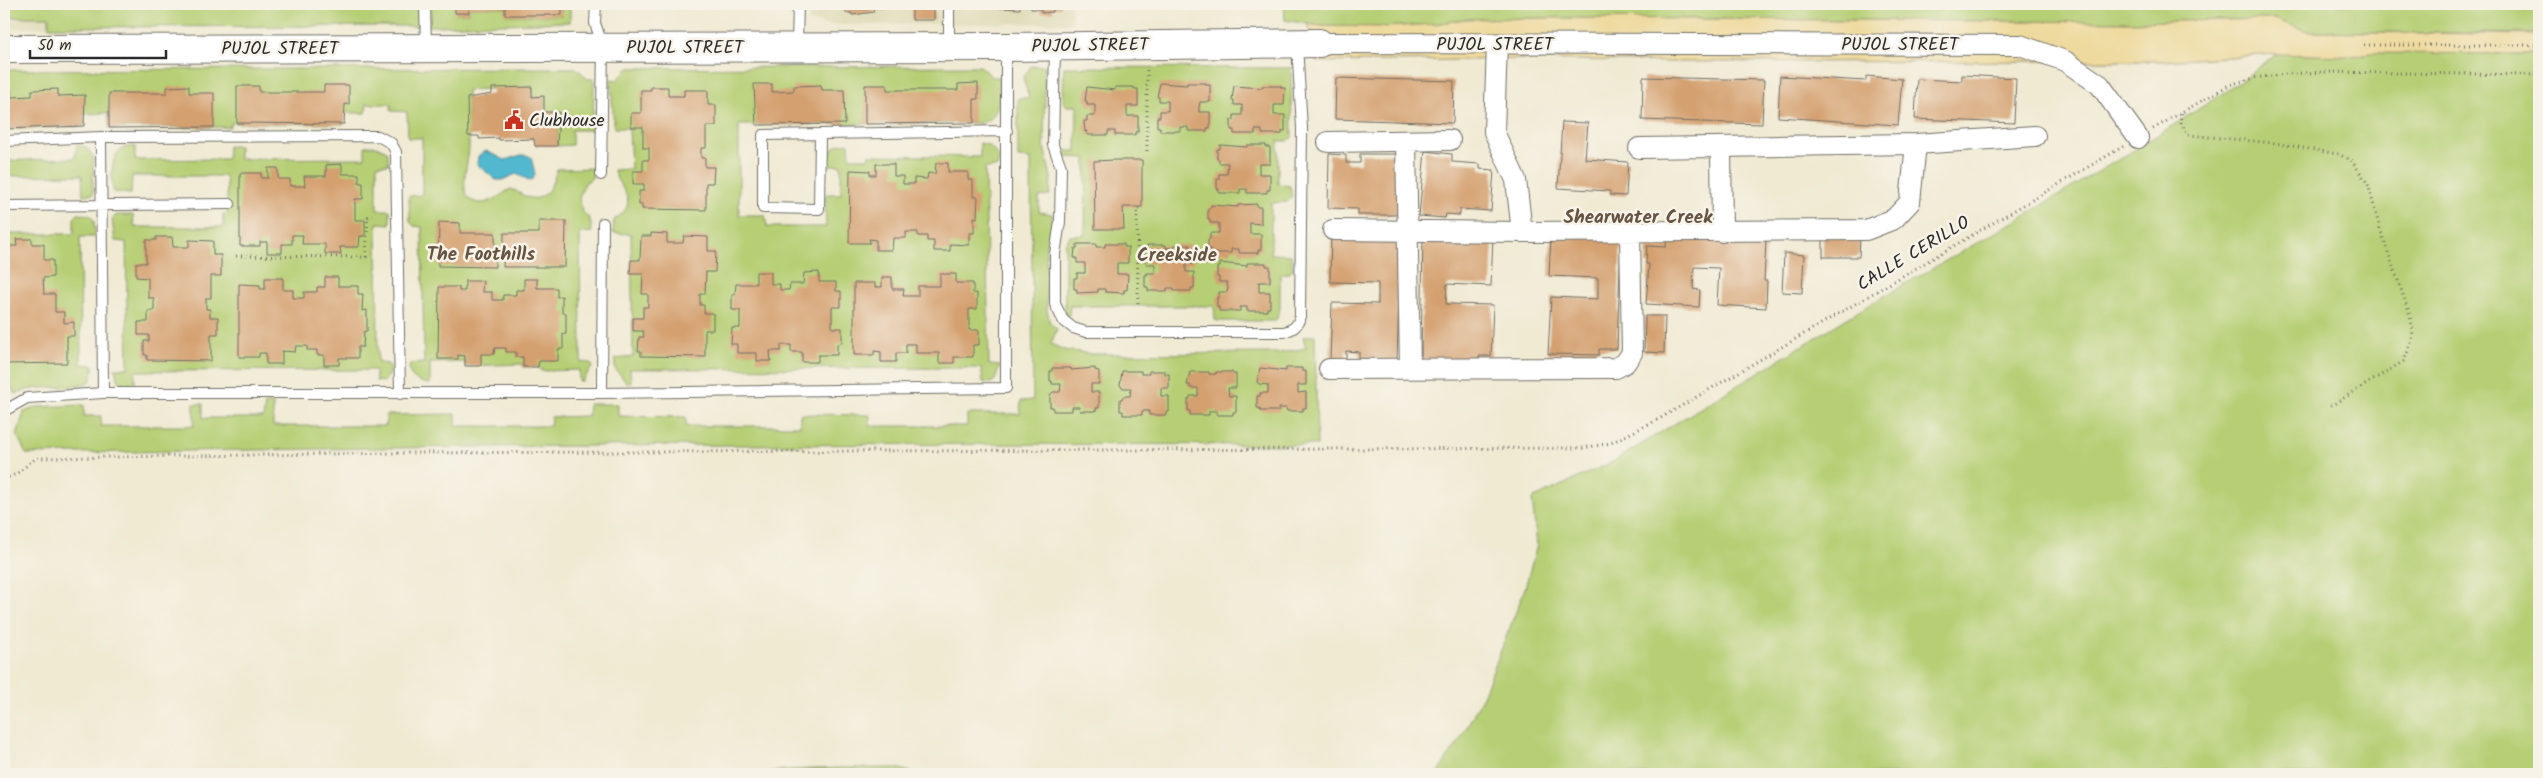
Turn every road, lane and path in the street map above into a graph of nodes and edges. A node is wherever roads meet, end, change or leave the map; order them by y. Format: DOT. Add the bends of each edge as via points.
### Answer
graph roads {
  1 [pos="425,4"];
  2 [pos="596,4"];
  3 [pos="798,4"];
  4 [pos="949,4"];
  5 [pos="1308,43"];
  6 [pos="1055,44"];
  7 [pos="1497,44"];
  8 [pos="2364,45"];
  9 [pos="2539,45"];
  10 [pos="1006,46"];
  11 [pos="603,47"];
  12 [pos="797,47"];
  13 [pos="949,47"];
  14 [pos="426,48"];
  15 [pos="4,49"];
  16 [pos="1147,64"];
  17 [pos="2539,75"];
  18 [pos="2182,112"];
  19 [pos="1007,131"];
  20 [pos="820,134"];
  21 [pos="2035,136"];
  22 [pos="101,137"];
  23 [pos="2138,138"];
  24 [pos="1450,140"];
  25 [pos="4,141"];
  26 [pos="1328,142"];
  27 [pos="1406,142"];
  28 [pos="1916,144"];
  29 [pos="1721,147"];
  30 [pos="1639,148"];
  31 [pos="1147,151"];
  32 [pos="601,175"];
  33 [pos="230,204"];
  34 [pos="101,205"];
  35 [pos="4,206"];
  36 [pos="1142,209"];
  37 [pos="373,216"];
  38 [pos="603,223"];
  39 [pos="1333,230"];
  40 [pos="1408,230"];
  41 [pos="1522,232"];
  42 [pos="1722,232"];
  43 [pos="1630,233"];
  44 [pos="236,256"];
  45 [pos="1138,303"];
  46 [pos="1329,368"];
  47 [pos="1410,368"];
  48 [pos="103,393"];
  49 [pos="602,393"];
  50 [pos="400,394"];
  51 [pos="2329,407"];
  52 [pos="4,410"];
  53 [pos="4,480"];
  1 -- 14 [label="lane"];
  2 -- 11 [label="lane" via="595,23"];
  3 -- 12 [label="lane"];
  4 -- 13 [label="lane"];
  5 -- 6 [label="street, PUJOL STREET"];
  5 -- 6 [label="lane" via="1302,128 1300,316 1294,329 1284,332 1086,332 1063,320 1055,304 1061,167 1053,145"];
  5 -- 7 [label="street, PUJOL STREET"];
  6 -- 10 [label="street, PUJOL STREET"];
  7 -- 23 [label="street, PUJOL STREET" via="2020,45 2065,61 2100,85"];
  7 -- 41 [label="street" via="1494,132 1516,180"];
  8 -- 9 [label="path"];
  10 -- 13 [label="street, PUJOL STREET"];
  10 -- 19 [label="lane"];
  11 -- 12 [label="street, PUJOL STREET"];
  11 -- 14 [label="street, PUJOL STREET"];
  11 -- 32 [label="lane"];
  12 -- 13 [label="street, PUJOL STREET"];
  14 -- 15 [label="street, PUJOL STREET"];
  16 -- 31 [label="path"];
  17 -- 18 [label="path, CALLE CERILLO" via="2311,73 2254,78 2228,85"];
  18 -- 23 [label="path, CALLE CERILLO"];
  18 -- 51 [label="path" via="2180,121 2188,136 2276,143 2338,154 2352,161 2368,184 2408,309 2412,340 2404,361"];
  19 -- 20 [label="lane"];
  19 -- 49 [label="lane" via="1006,388"];
  20 -- 20 [label="lane" via="763,135 763,208 819,209"];
  21 -- 28 [label="street"];
  22 -- 25 [label="lane"];
  22 -- 34 [label="lane"];
  22 -- 50 [label="lane" via="336,135 378,136 391,143 396,152"];
  23 -- 53 [label="path, CALLE CERILLO" via="1698,397 1611,443 1583,448 401,453 36,458"];
  24 -- 27 [label="street"];
  26 -- 27 [label="street"];
  27 -- 40 [label="street"];
  28 -- 29 [label="street"];
  28 -- 42 [label="street" via="1910,202 1894,219 1866,230"];
  29 -- 30 [label="street"];
  29 -- 42 [label="street"];
  33 -- 34 [label="lane"];
  34 -- 35 [label="lane"];
  34 -- 48 [label="lane"];
  36 -- 45 [label="path" via="1137,209"];
  37 -- 44 [label="path" via="368,217 366,257"];
  38 -- 49 [label="lane"];
  39 -- 40 [label="street"];
  40 -- 41 [label="street"];
  40 -- 47 [label="street"];
  41 -- 43 [label="street"];
  42 -- 43 [label="street"];
  43 -- 47 [label="street" via="1632,353 1625,363 1616,368"];
  46 -- 47 [label="street"];
  48 -- 50 [label="lane"];
  48 -- 52 [label="lane" via="26,398"];
  49 -- 50 [label="lane"];
}
